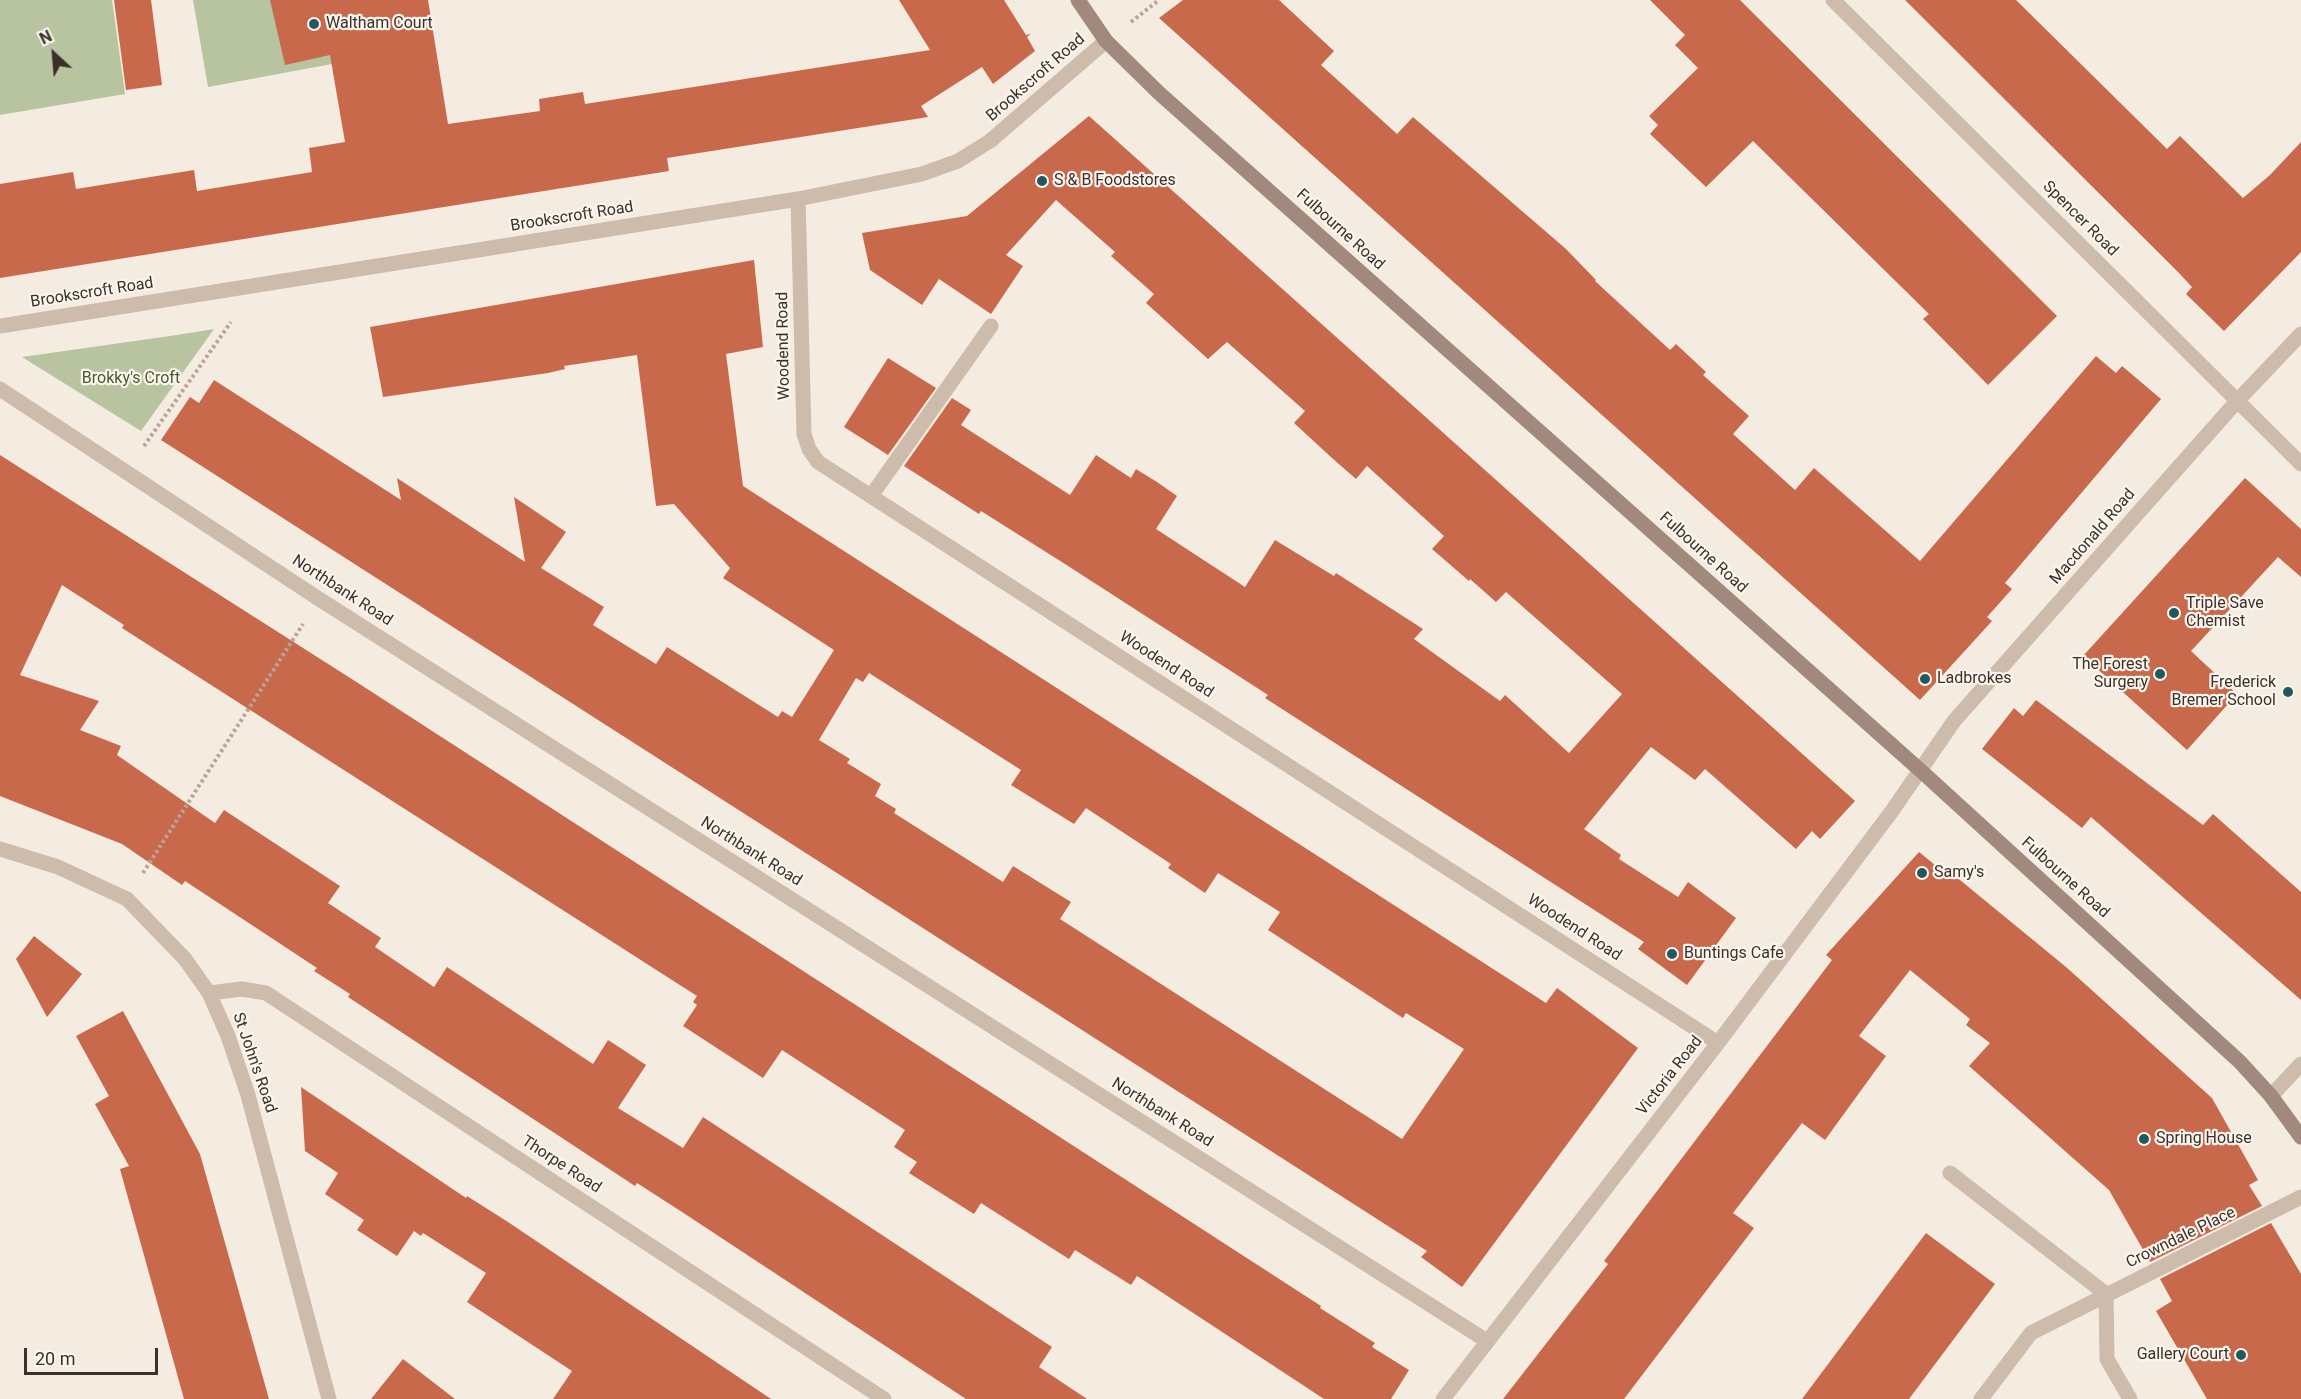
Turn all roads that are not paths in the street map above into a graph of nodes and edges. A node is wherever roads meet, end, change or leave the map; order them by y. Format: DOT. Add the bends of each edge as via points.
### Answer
graph roads {
  1 [pos="1078,0"];
  2 [pos="1833,0"];
  3 [pos="1106,41"];
  4 [pos="798,199"];
  5 [pos="0,326"];
  6 [pos="991,326"];
  7 [pos="2301,334"];
  8 [pos="0,389"];
  9 [pos="2238,400"];
  10 [pos="2301,464"];
  11 [pos="871,496"];
  12 [pos="1920,770"];
  13 [pos="0,849"];
  14 [pos="209,993"];
  15 [pos="1718,1043"];
  16 [pos="2301,1064"];
  17 [pos="2271,1096"];
  18 [pos="2301,1137"];
  19 [pos="1950,1173"];
  20 [pos="2301,1197"];
  21 [pos="2106,1294"];
  22 [pos="1487,1341"];
  23 [pos="329,1399"];
  24 [pos="884,1399"];
  25 [pos="1443,1399"];
  26 [pos="1981,1399"];
  27 [pos="2130,1399"];
  1 -- 3 [label="main road, Fulbourne Road"];
  2 -- 9 [label="street, Spencer Road"];
  3 -- 4 [label="street, Brookscroft Road" via="990,141 958,160 922,174"];
  3 -- 12 [label="main road, Fulbourne Road" via="1168,101"];
  4 -- 5 [label="street, Brookscroft Road"];
  4 -- 11 [label="street, Woodend Road" via="804,434 818,462"];
  6 -- 11 [label="street"];
  7 -- 9 [label="street, Macdonald Road"];
  8 -- 22 [label="street, Northbank Road" via="319,599"];
  9 -- 10 [label="street, Spencer Road"];
  9 -- 12 [label="street, Macdonald Road" via="1954,722"];
  11 -- 15 [label="street, Woodend Road"];
  12 -- 15 [label="street, Victoria Road"];
  12 -- 17 [label="main road, Fulbourne Road" via="2240,1062"];
  13 -- 14 [label="street, St John's Road" via="58,867 127,899 185,959"];
  14 -- 23 [label="street, St John's Road" via="248,1095"];
  14 -- 24 [label="street, Thorpe Road" via="242,989 266,993"];
  15 -- 22 [label="street, Victoria Road"];
  16 -- 17 [label="street"];
  17 -- 18 [label="main road, Fulbourne Road"];
  19 -- 21 [label="street"];
  20 -- 21 [label="street, Crowndale Place"];
  21 -- 26 [label="street, Crowndale Place" via="2031,1333"];
  21 -- 27 [label="street" via="2107,1359"];
  22 -- 25 [label="street, Victoria Road"];
}
